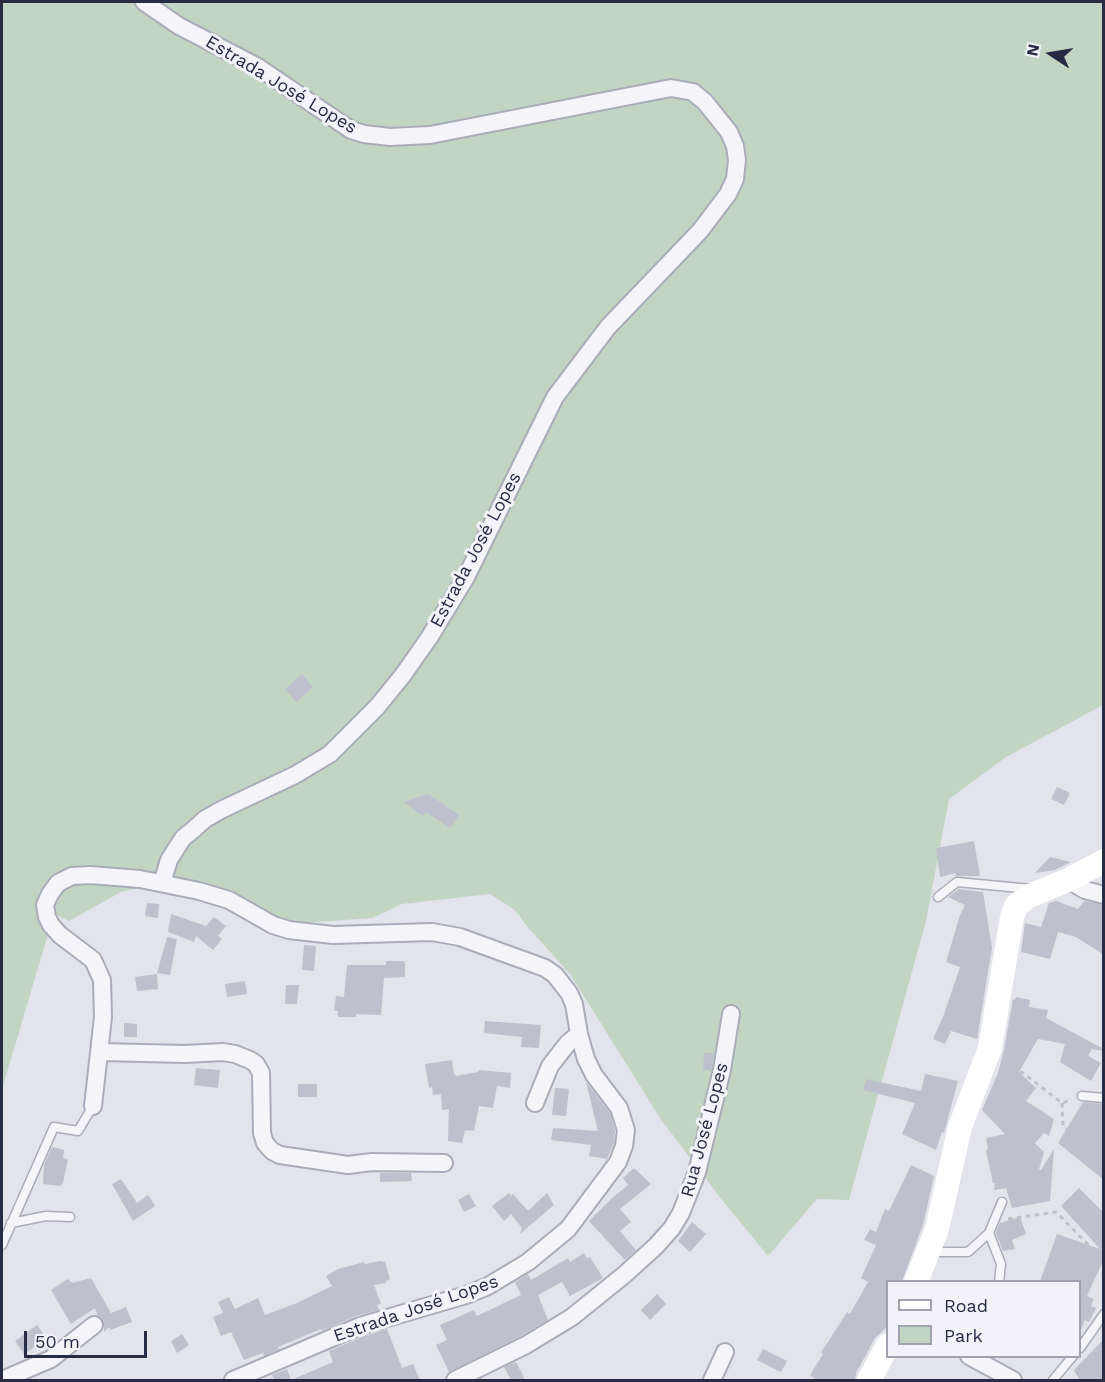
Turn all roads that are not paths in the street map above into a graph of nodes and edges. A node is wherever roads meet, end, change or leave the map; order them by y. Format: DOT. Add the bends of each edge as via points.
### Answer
graph roads {
  1 [pos="144,2"];
  2 [pos="1104,861"];
  3 [pos="1068,880"];
  4 [pos="162,883"];
  5 [pos="1043,890"];
  6 [pos="1104,895"];
  7 [pos="938,897"];
  8 [pos="731,1014"];
  9 [pos="579,1034"];
  10 [pos="100,1052"];
  11 [pos="1082,1096"];
  12 [pos="1104,1098"];
  13 [pos="535,1103"];
  14 [pos="93,1106"];
  15 [pos="444,1162"];
  16 [pos="1002,1202"];
  17 [pos="70,1216"];
  18 [pos="11,1223"];
  19 [pos="989,1233"];
  20 [pos="2,1245"];
  21 [pos="929,1252"];
  22 [pos="916,1280"];
  23 [pos="999,1280"];
  24 [pos="1104,1314"];
  25 [pos="94,1325"];
  26 [pos="1081,1347"];
  27 [pos="886,1349"];
  28 [pos="725,1352"];
  29 [pos="973,1358"];
  30 [pos="1070,1358"];
  31 [pos="2,1380"];
  32 [pos="233,1380"];
  33 [pos="455,1380"];
  34 [pos="712,1380"];
  35 [pos="869,1380"];
  36 [pos="1013,1380"];
  37 [pos="1053,1380"];
  1 -- 4 [label="street, Estrada José Lopes" via="179,26 258,67 351,130 364,134 408,137 443,133 671,88 693,92 705,102 729,132 737,160 728,194 707,223 608,327 555,398 466,577 403,675 330,754 205,819 183,838 169,860"];
  2 -- 3 [label="street"];
  3 -- 5 [label="street"];
  3 -- 6 [label="street"];
  4 -- 9 [label="street, Estrada José Lopes" via="229,900 273,926 289,930 333,935 432,932 505,952 545,968 564,984 574,1004"];
  4 -- 10 [label="street" via="98,875 72,876 58,883 45,905 51,925 93,960 99,970 103,996"];
  5 -- 7 [label="lane" via="957,882"];
  5 -- 21 [label="street" via="1016,906 1012,917 990,1048 960,1127 946,1196"];
  8 -- 33 [label="street, Rua José Lopes" via="697,1172 672,1228 632,1268 572,1317"];
  9 -- 13 [label="street" via="550,1066"];
  9 -- 32 [label="street, Estrada José Lopes" via="594,1074 619,1108 626,1130 618,1162 563,1234 528,1262 488,1286 360,1326"];
  10 -- 14 [label="street"];
  10 -- 15 [label="street" via="223,1052 250,1060 261,1073 265,1143 280,1155 348,1165"];
  11 -- 12 [label="lane"];
  14 -- 18 [label="lane" via="78,1131 54,1127"];
  16 -- 19 [label="lane"];
  17 -- 18 [label="lane"];
  18 -- 20 [label="lane"];
  19 -- 21 [label="lane" via="968,1252"];
  19 -- 23 [label="lane" via="1001,1264"];
  21 -- 22 [label="street"];
  24 -- 26 [label="lane"];
  25 -- 31 [label="street" via="51,1359"];
  27 -- 35 [label="street"];
  28 -- 34 [label="street"];
  29 -- 36 [label="street"];
  30 -- 37 [label="lane"];
}
